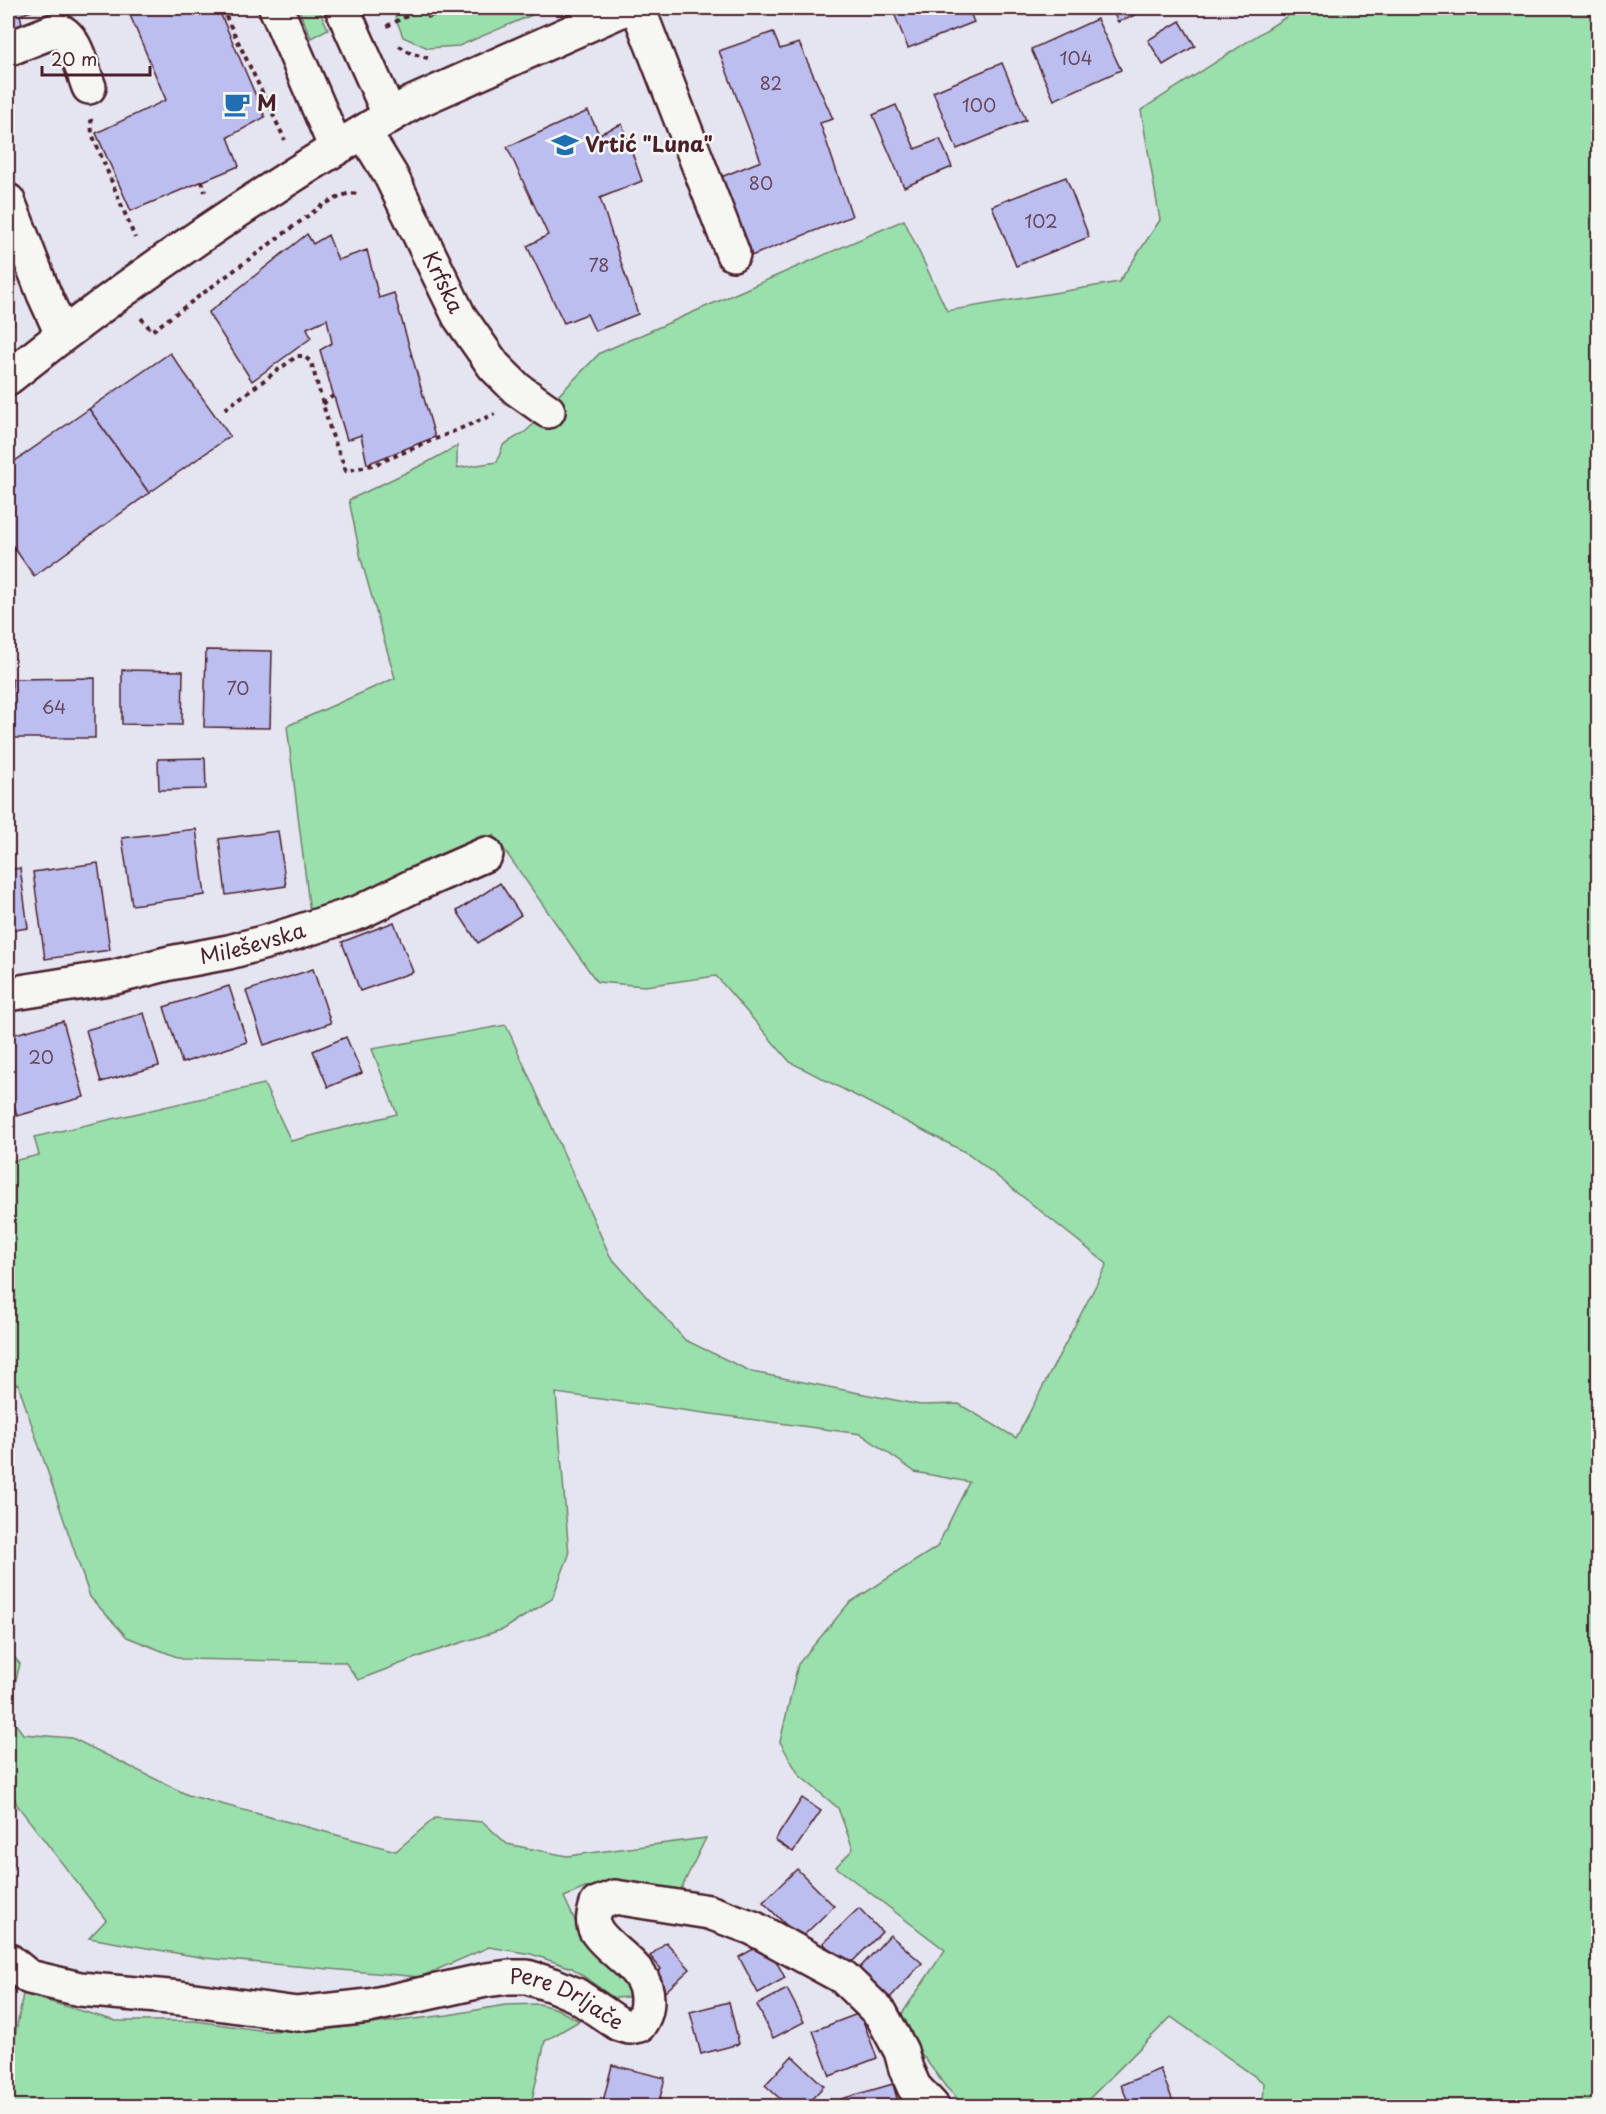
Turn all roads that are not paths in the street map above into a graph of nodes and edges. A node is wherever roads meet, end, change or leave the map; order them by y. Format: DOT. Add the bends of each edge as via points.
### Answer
graph roads {
  1 [pos="276,8"];
  2 [pos="342,8"];
  3 [pos="626,8"];
  4 [pos="638,8"];
  5 [pos="8,49"];
  6 [pos="89,87"];
  7 [pos="377,124"];
  8 [pos="336,148"];
  9 [pos="8,201"];
  10 [pos="733,254"];
  11 [pos="62,334"];
  12 [pos="8,378"];
  13 [pos="548,411"];
  14 [pos="486,854"];
  15 [pos="8,993"];
  16 [pos="8,1960"];
  17 [pos="932,2106"];
  1 -- 8 [label="street"];
  2 -- 7 [label="street, Krfska"];
  3 -- 7 [label="street" via="412,103"];
  4 -- 10 [label="street"];
  5 -- 6 [label="street" via="61,31 71,41"];
  7 -- 8 [label="street"];
  7 -- 13 [label="street, Krfska" via="391,176 459,316 494,366"];
  8 -- 11 [label="street" via="130,284"];
  9 -- 11 [label="street"];
  11 -- 12 [label="street"];
  14 -- 15 [label="street, Mileševska" via="360,912 273,940 115,977"];
  16 -- 17 [label="street, Pere Drljače" via="29,1977 80,1989 297,2014 369,2006 486,1980 527,1977 576,1995 629,2027 639,2025 645,2017 647,1988 632,1965 596,1931 594,1920 597,1904 604,1900 636,1900 708,1912 753,1928 843,1977 881,2014 901,2051 914,2088"];
}
